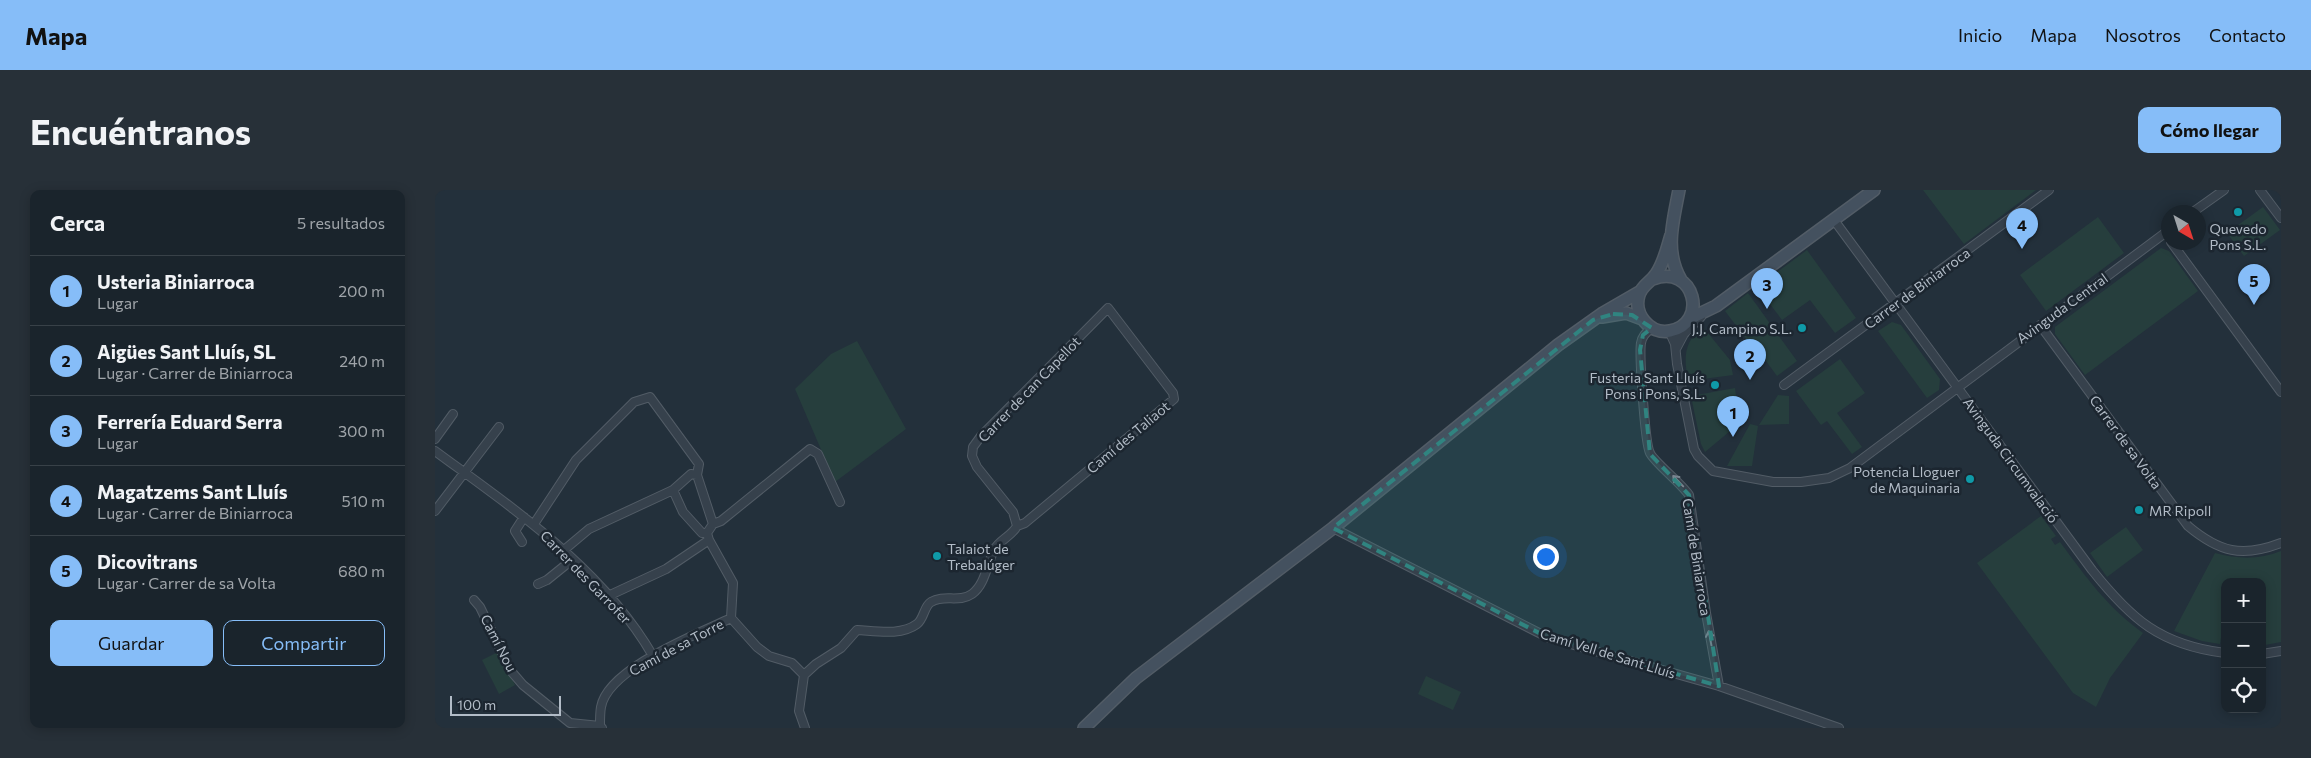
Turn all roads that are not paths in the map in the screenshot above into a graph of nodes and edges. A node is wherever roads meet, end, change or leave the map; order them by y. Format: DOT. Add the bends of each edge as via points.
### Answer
graph roads {
  1 [pos="1679,190"];
  2 [pos="1874,190"];
  3 [pos="2049,190"];
  4 [pos="2224,190"];
  5 [pos="2260,190"];
  6 [pos="2203,205"];
  7 [pos="2281,218"];
  8 [pos="1834,220"];
  9 [pos="1671,235"];
  10 [pos="2161,242"];
  11 [pos="2177,250"];
  12 [pos="1653,279"];
  13 [pos="1681,280"];
  14 [pos="1641,291"];
  15 [pos="1691,293"];
  16 [pos="1727,298"];
  17 [pos="1895,303"];
  18 [pos="1109,308"];
  19 [pos="1709,311"];
  20 [pos="1642,319"];
  21 [pos="1689,319"];
  22 [pos="1593,320"];
  23 [pos="2040,325"];
  24 [pos="1652,328"];
  25 [pos="1673,330"];
  26 [pos="1675,348"];
  27 [pos="1784,385"];
  28 [pos="1957,387"];
  29 [pos="2281,392"];
  30 [pos="453,414"];
  31 [pos="499,427"];
  32 [pos="435,439"];
  33 [pos="435,451"];
  34 [pos="464,472"];
  35 [pos="697,475"];
  36 [pos="673,490"];
  37 [pos="840,502"];
  38 [pos="435,511"];
  39 [pos="524,517"];
  40 [pos="534,524"];
  41 [pos="713,524"];
  42 [pos="1017,526"];
  43 [pos="1333,528"];
  44 [pos="708,537"];
  45 [pos="522,542"];
  46 [pos="2281,543"];
  47 [pos="564,550"];
  48 [pos="573,558"];
  49 [pos="537,584"];
  50 [pos="608,596"];
  51 [pos="474,600"];
  52 [pos="731,618"];
  53 [pos="2281,651"];
  54 [pos="2221,653"];
  55 [pos="2266,653"];
  56 [pos="653,656"];
  57 [pos="804,675"];
  58 [pos="1719,686"];
  59 [pos="601,727"];
  60 [pos="805,728"];
  61 [pos="1083,728"];
  62 [pos="1839,728"];
  1 -- 9 [label="main road"];
  2 -- 8 [label="main road"];
  3 -- 17 [label="street, Carrer de Biniarroca"];
  4 -- 6 [label="street"];
  5 -- 7 [label="street"];
  8 -- 16 [label="main road"];
  8 -- 17 [label="street, Avinguda Circumvalació"];
  9 -- 12 [label="main road"];
  9 -- 13 [label="main road" via="1672,262"];
  10 -- 23 [label="street, Avinguda Central"];
  11 -- 29 [label="street"];
  12 -- 13 [label="main road" via="1667,276"];
  12 -- 14 [label="main road"];
  13 -- 15 [label="main road"];
  14 -- 20 [label="main road" via="1637,305"];
  14 -- 22 [label="main road"];
  15 -- 16 [label="main road" via="1702,302"];
  15 -- 21 [label="main road" via="1693,302"];
  16 -- 19 [label="main road"];
  17 -- 27 [label="street, Carrer de Biniarroca"];
  17 -- 28 [label="street, Avinguda Circumvalació"];
  18 -- 42 [label="street, Carrer de can Capellot" via="981,436 973,448 972,456 977,467 1013,512"];
  18 -- 42 [label="street, Camí des Taliaot" via="1173,393 1173,400 1025,523"];
  19 -- 21 [label="main road"];
  19 -- 26 [label="street" via="1683,334"];
  20 -- 22 [label="main road" via="1625,313"];
  20 -- 24 [label="main road"];
  21 -- 25 [label="main road"];
  22 -- 43 [label="main road"];
  23 -- 28 [label="street, Avinguda Central"];
  23 -- 46 [label="street, Carrer de sa Volta" via="2188,526 2205,541 2225,549 2244,552"];
  24 -- 25 [label="main road"];
  58 -- 24 [label="street, Camí de Biniarroca, one-way" via="1705,613 1689,495 1649,454 1640,350 1643,336"];
  25 -- 26 [label="street" via="1670,333"];
  26 -- 28 [label="street, Avinguda Central" via="1690,432 1698,456 1713,471 1773,482 1829,478 1849,468"];
  28 -- 54 [label="street, Avinguda Circumvalació" via="2118,603 2143,624 2177,642"];
  30 -- 32 [label="street"];
  31 -- 34 [label="street"];
  33 -- 34 [label="street, Carrer des Garrofer"];
  34 -- 38 [label="street"];
  34 -- 39 [label="street, Carrer des Garrofer"];
  35 -- 36 [label="street" via="691,474"];
  35 -- 40 [label="street" via="699,464 650,397 635,402 576,460"];
  35 -- 41 [label="street"];
  36 -- 44 [label="street" via="683,512"];
  36 -- 47 [label="street" via="589,529"];
  37 -- 41 [label="street" via="818,454 810,448 721,521"];
  39 -- 40 [label="street, Carrer des Garrofer"];
  39 -- 45 [label="street" via="515,531"];
  40 -- 47 [label="street, Carrer des Garrofer"];
  41 -- 44 [label="street"];
  42 -- 57 [label="street" via="995,548 982,582 973,594 962,598 941,597 929,603 918,623 902,630 857,630 841,648"];
  43 -- 58 [label="street, Camí Vell de Sant Lluís" via="1549,638"];
  43 -- 61 [label="main road" via="1136,678"];
  44 -- 50 [label="street" via="666,569"];
  44 -- 52 [label="street" via="733,583"];
  47 -- 48 [label="street, Carrer des Garrofer"];
  48 -- 49 [label="street" via="547,580"];
  48 -- 50 [label="street, Carrer des Garrofer"];
  50 -- 56 [label="street, Carrer des Garrofer" via="637,630"];
  51 -- 59 [label="street, Camí Nou" via="511,671 523,685 570,723"];
  52 -- 56 [label="street, Camí de sa Torre"];
  52 -- 57 [label="street" via="757,647 769,656 792,663"];
  53 -- 55 [label="street"];
  56 -- 59 [label="street, Camí de sa Torre" via="627,671 608,692 601,706"];
  57 -- 60 [label="street" via="799,711"];
  58 -- 62 [label="street, Camí Vell de Sant Lluís"];
}
